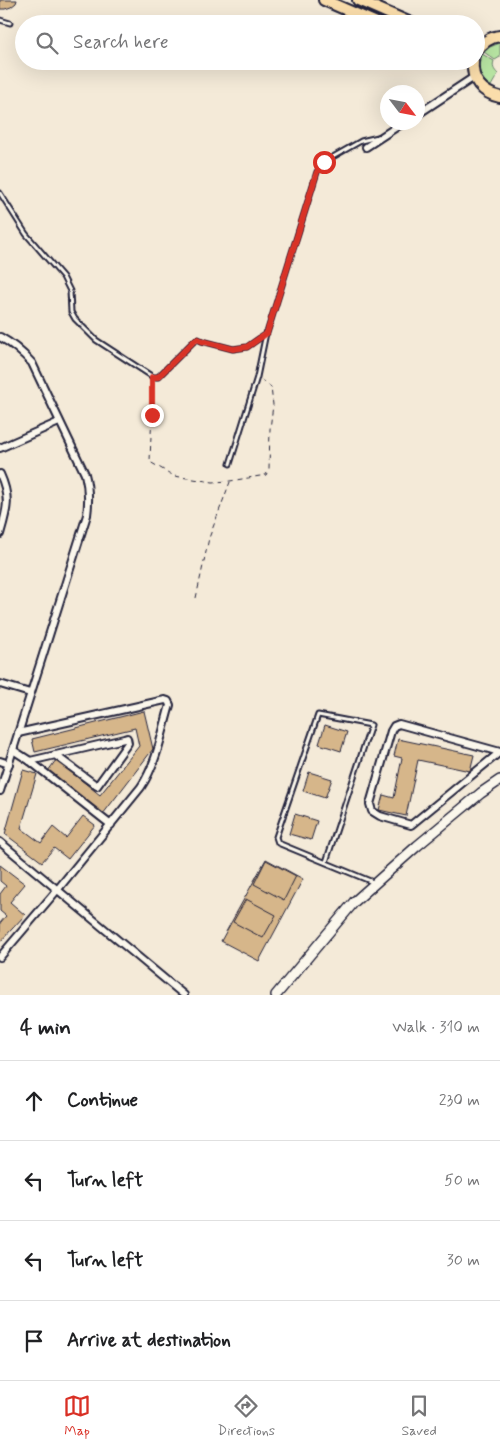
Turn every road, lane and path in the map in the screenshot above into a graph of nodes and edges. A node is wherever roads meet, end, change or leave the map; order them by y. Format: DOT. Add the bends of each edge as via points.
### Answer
graph roads {
  1 [pos="324,0"];
  2 [pos="358,0"];
  3 [pos="358,15"];
  4 [pos="392,15"];
  5 [pos="0,20"];
  6 [pos="10,23"];
  7 [pos="500,36"];
  8 [pos="485,42"];
  9 [pos="472,70"];
  10 [pos="473,70"];
  11 [pos="500,97"];
  12 [pos="425,108"];
  13 [pos="392,130"];
  14 [pos="383,136"];
  15 [pos="366,147"];
  16 [pos="0,193"];
  17 [pos="267,333"];
  18 [pos="0,337"];
  19 [pos="257,376"];
  20 [pos="152,377"];
  21 [pos="59,422"];
  22 [pos="0,448"];
  23 [pos="230,464"];
  24 [pos="0,474"];
  25 [pos="230,481"];
  26 [pos="0,534"];
  27 [pos="196,598"];
  28 [pos="0,684"];
  29 [pos="30,694"];
  30 [pos="18,733"];
  31 [pos="13,750"];
  32 [pos="500,752"];
  33 [pos="55,755"];
  34 [pos="0,761"];
  35 [pos="30,761"];
  36 [pos="9,764"];
  37 [pos="500,780"];
  38 [pos="0,791"];
  39 [pos="111,825"];
  40 [pos="0,842"];
  41 [pos="326,862"];
  42 [pos="375,883"];
  43 [pos="58,889"];
  44 [pos="0,957"];
  45 [pos="184,995"];
  46 [pos="276,995"];
  1 -- 3 [label="main road"];
  2 -- 4 [label="main road"];
  5 -- 6 [label="lane"];
  7 -- 8 [label="main road"];
  9 -- 12 [label="street"];
  10 -- 11 [label="main road" via="478,85 492,96"];
  13 -- 14 [label="street"];
  14 -- 15 [label="street"];
  14 -- 17 [label="lane" via="361,141 324,162 317,172"];
  16 -- 20 [label="lane" via="26,234 64,276 75,319 96,340"];
  17 -- 19 [label="lane"];
  17 -- 20 [label="lane" via="247,347 233,349 198,339 158,377"];
  18 -- 21 [label="street" via="12,343 32,363"];
  19 -- 23 [label="lane"];
  19 -- 25 [label="path" via="271,387 269,469 266,475"];
  20 -- 25 [label="path" via="150,462 174,476 213,482"];
  21 -- 22 [label="street"];
  21 -- 29 [label="street" via="84,474 89,500"];
  24 -- 26 [label="street" via="8,496"];
  25 -- 27 [label="path" via="209,538"];
  28 -- 29 [label="street"];
  29 -- 30 [label="street"];
  30 -- 31 [label="street"];
  30 -- 39 [label="street" via="168,701 170,705 148,777"];
  31 -- 35 [label="street"];
  31 -- 36 [label="street"];
  32 -- 32 [label="street" via="399,724 394,726 370,804 372,811 411,824"];
  33 -- 33 [label="street" via="96,786 128,743 127,738"];
  33 -- 35 [label="street"];
  34 -- 36 [label="street"];
  35 -- 39 [label="street"];
  36 -- 38 [label="street"];
  37 -- 42 [label="main road"];
  39 -- 43 [label="street"];
  40 -- 43 [label="street"];
  41 -- 41 [label="lane" via="278,843 276,837 318,715 371,725"];
  41 -- 42 [label="lane"];
  42 -- 46 [label="main road" via="354,902"];
  43 -- 44 [label="street"];
  43 -- 45 [label="street"];
}
